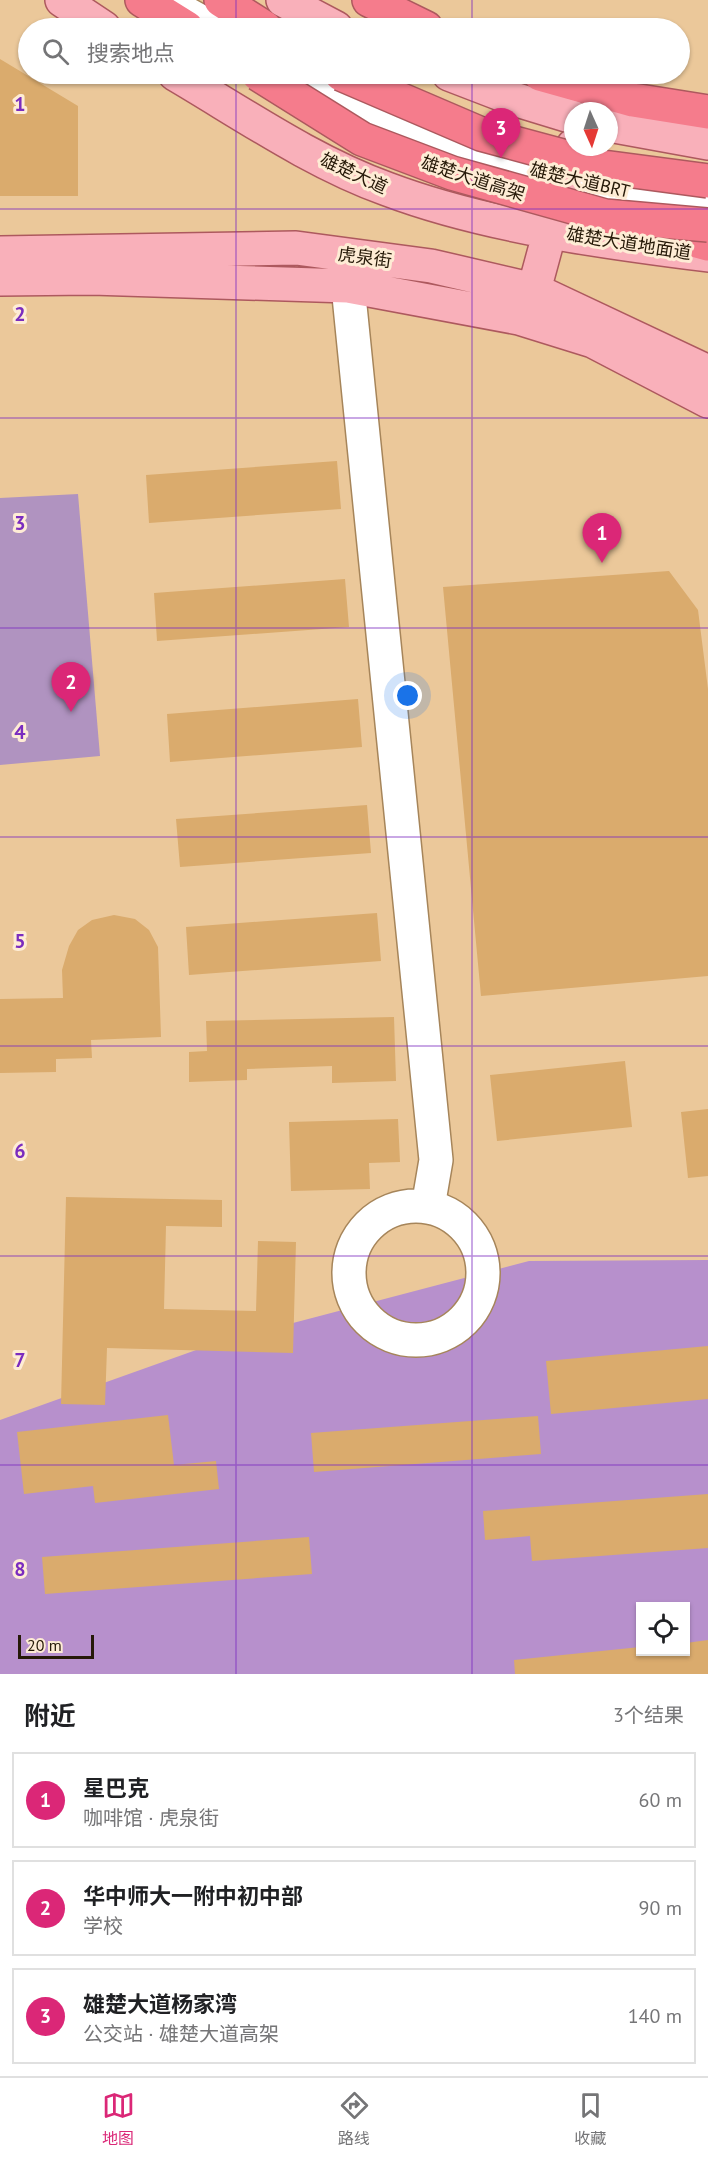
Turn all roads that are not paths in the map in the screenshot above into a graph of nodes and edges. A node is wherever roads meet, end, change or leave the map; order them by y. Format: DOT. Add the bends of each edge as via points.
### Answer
graph roads {
  1 [pos="62,0"];
  2 [pos="142,0"];
  3 [pos="163,0"];
  4 [pos="221,0"];
  5 [pos="283,0"];
  6 [pos="369,0"];
  7 [pos="89,18"];
  8 [pos="171,18"];
  9 [pos="194,18"];
  10 [pos="249,18"];
  11 [pos="317,18"];
  12 [pos="406,18"];
  13 [pos="192,84"];
  14 [pos="274,84"];
  15 [pos="309,84"];
  16 [pos="364,84"];
  17 [pos="475,84"];
  18 [pos="576,84"];
  19 [pos="708,112"];
  20 [pos="564,114"];
  21 [pos="618,126"];
  22 [pos="708,143"];
  23 [pos="570,156"];
  24 [pos="565,177"];
  25 [pos="708,181"];
  26 [pos="708,202"];
  27 [pos="605,216"];
  28 [pos="708,225"];
  29 [pos="550,231"];
  30 [pos="708,244"];
  31 [pos="0,253"];
  32 [pos="708,255"];
  33 [pos="0,279"];
  34 [pos="348,286"];
  35 [pos="534,290"];
  36 [pos="708,372"];
  37 [pos="708,401"];
  38 [pos="428,1207"];
  1 -- 7 [label="main road"];
  2 -- 8 [label="highway"];
  3 -- 9 [label="street"];
  4 -- 10 [label="highway"];
  5 -- 11 [label="main road"];
  6 -- 12 [label="highway"];
  13 -- 29 [label="main road, 雄楚大道" via="323,160 387,189"];
  14 -- 27 [label="highway, 雄楚大道高架, bridge" via="362,139 452,173"];
  15 -- 24 [label="street, 雄楚大道BRT" via="339,101 459,151"];
  16 -- 25 [label="highway, bridge" via="481,134 603,167"];
  17 -- 20 [label="main road"];
  18 -- 19 [label="highway" via="633,100"];
  21 -- 22 [label="main road"];
  23 -- 24 [label="main road"];
  24 -- 26 [label="street, 雄楚大道BRT" via="607,190"];
  24 -- 29 [label="main road"];
  27 -- 28 [label="highway, 雄楚大道高架, bridge"];
  27 -- 30 [label="highway, bridge"];
  29 -- 32 [label="main road, 雄楚大道地面道"];
  29 -- 35 [label="main road"];
  31 -- 35 [label="main road, 虎泉街" via="296,248 430,266"];
  33 -- 34 [label="main road, 虎泉街"];
  34 -- 37 [label="main road, 虎泉街" via="519,318 593,341"];
  34 -- 38 [label="street" via="436,1160"];
  35 -- 36 [label="main road, 虎泉街"];
  38 -- 38 [label="street" via="405,1207 384,1215 366,1229 351,1260 352,1294 363,1314 379,1329 400,1339 422,1340 443,1335 461,1323 474,1307 482,1287 483,1266 477,1245 465,1227 448,1214"];
}
